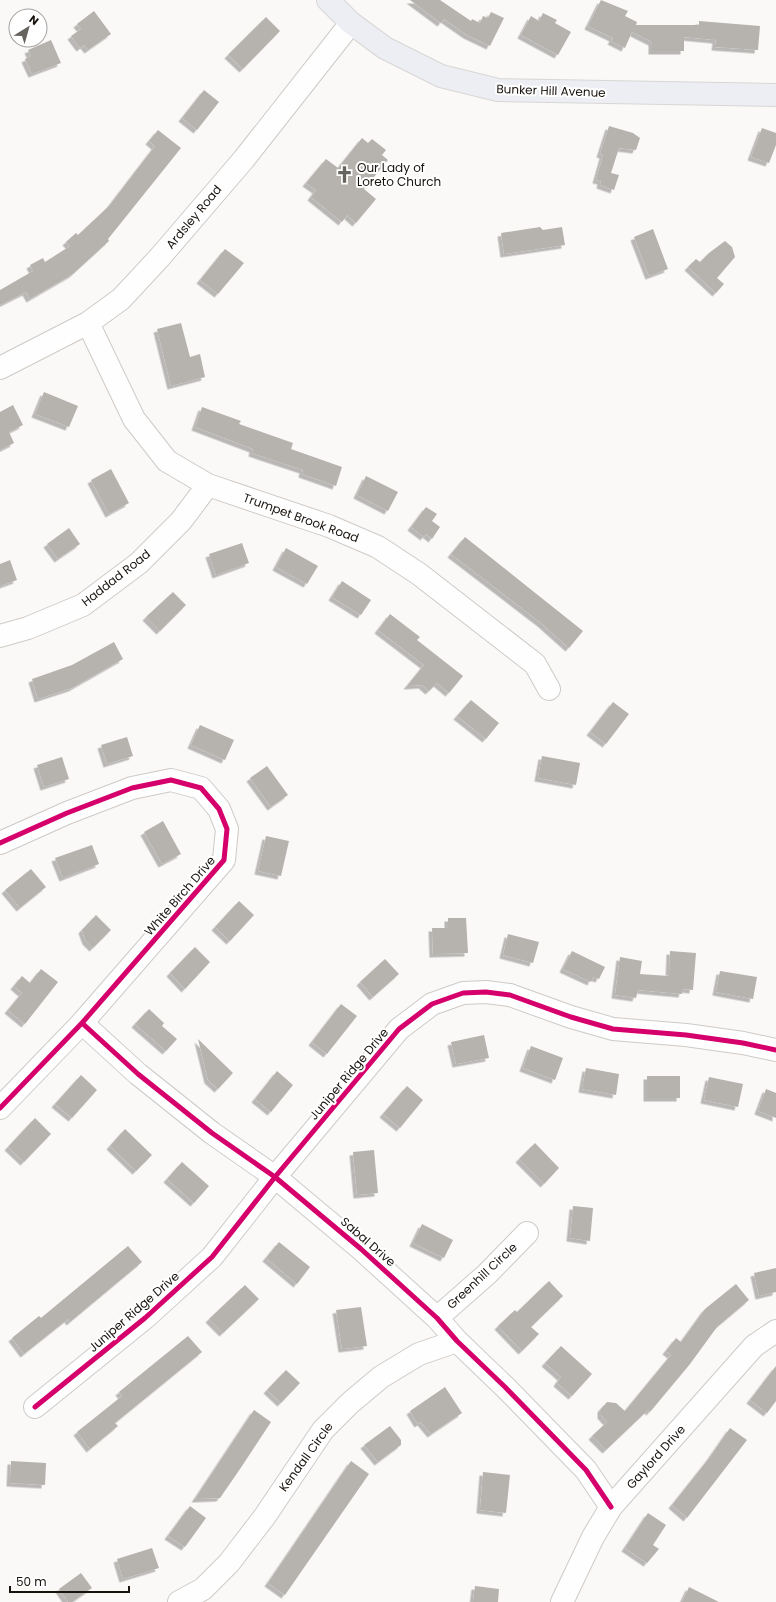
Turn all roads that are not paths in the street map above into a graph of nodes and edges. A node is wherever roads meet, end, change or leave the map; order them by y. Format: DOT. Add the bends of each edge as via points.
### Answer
graph roads {
  1 [pos="328,0"];
  2 [pos="351,23"];
  3 [pos="776,96"];
  4 [pos="88,323"];
  5 [pos="0,368"];
  6 [pos="208,485"];
  7 [pos="0,636"];
  8 [pos="549,689"];
  9 [pos="0,843"];
  10 [pos="82,1023"];
  11 [pos="776,1050"];
  12 [pos="0,1108"];
  13 [pos="276,1177"];
  14 [pos="526,1234"];
  15 [pos="437,1318"];
  16 [pos="776,1331"];
  17 [pos="457,1341"];
  18 [pos="35,1407"];
  19 [pos="611,1507"];
  20 [pos="179,1602"];
  21 [pos="562,1602"];
  1 -- 2 [label="main road, Bunker Hill Avenue"];
  2 -- 3 [label="main road, Bunker Hill Avenue" via="385,48 441,76 498,90"];
  2 -- 4 [label="street, Ardsley Road" via="244,159 166,251 121,299"];
  4 -- 5 [label="street, Ardsley Road"];
  4 -- 6 [label="street, Trumpet Brook Road" via="134,419 167,461"];
  6 -- 7 [label="street, Haddad Road" via="181,521 139,563 83,605 28,628"];
  6 -- 8 [label="street, Trumpet Brook Road" via="329,526 378,547 419,574 535,664"];
  9 -- 10 [label="street, White Birch Drive" via="132,788 171,780 201,788 219,809 227,829 224,860"];
  10 -- 12 [label="street, White Birch Drive"];
  10 -- 13 [label="street, Sabal Drive" via="138,1074 212,1133"];
  11 -- 13 [label="street, Juniper Ridge Drive" via="686,1035 613,1029 510,995 463,993 432,1004 399,1030"];
  13 -- 15 [label="street, Sabal Drive"];
  13 -- 18 [label="street, Juniper Ridge Drive" via="212,1257 145,1318"];
  14 -- 15 [label="street, Greenhill Circle" via="487,1274"];
  15 -- 17 [label="street, Sabal Drive"];
  16 -- 19 [label="street, Gaylord Drive" via="754,1346"];
  17 -- 19 [label="street, Sabal Drive" via="586,1470"];
  17 -- 20 [label="street, Kendall Circle" via="419,1354 381,1377 350,1403 323,1430 265,1516 228,1563 204,1589"];
  19 -- 21 [label="street, Gaylord Drive" via="593,1537"];
}
